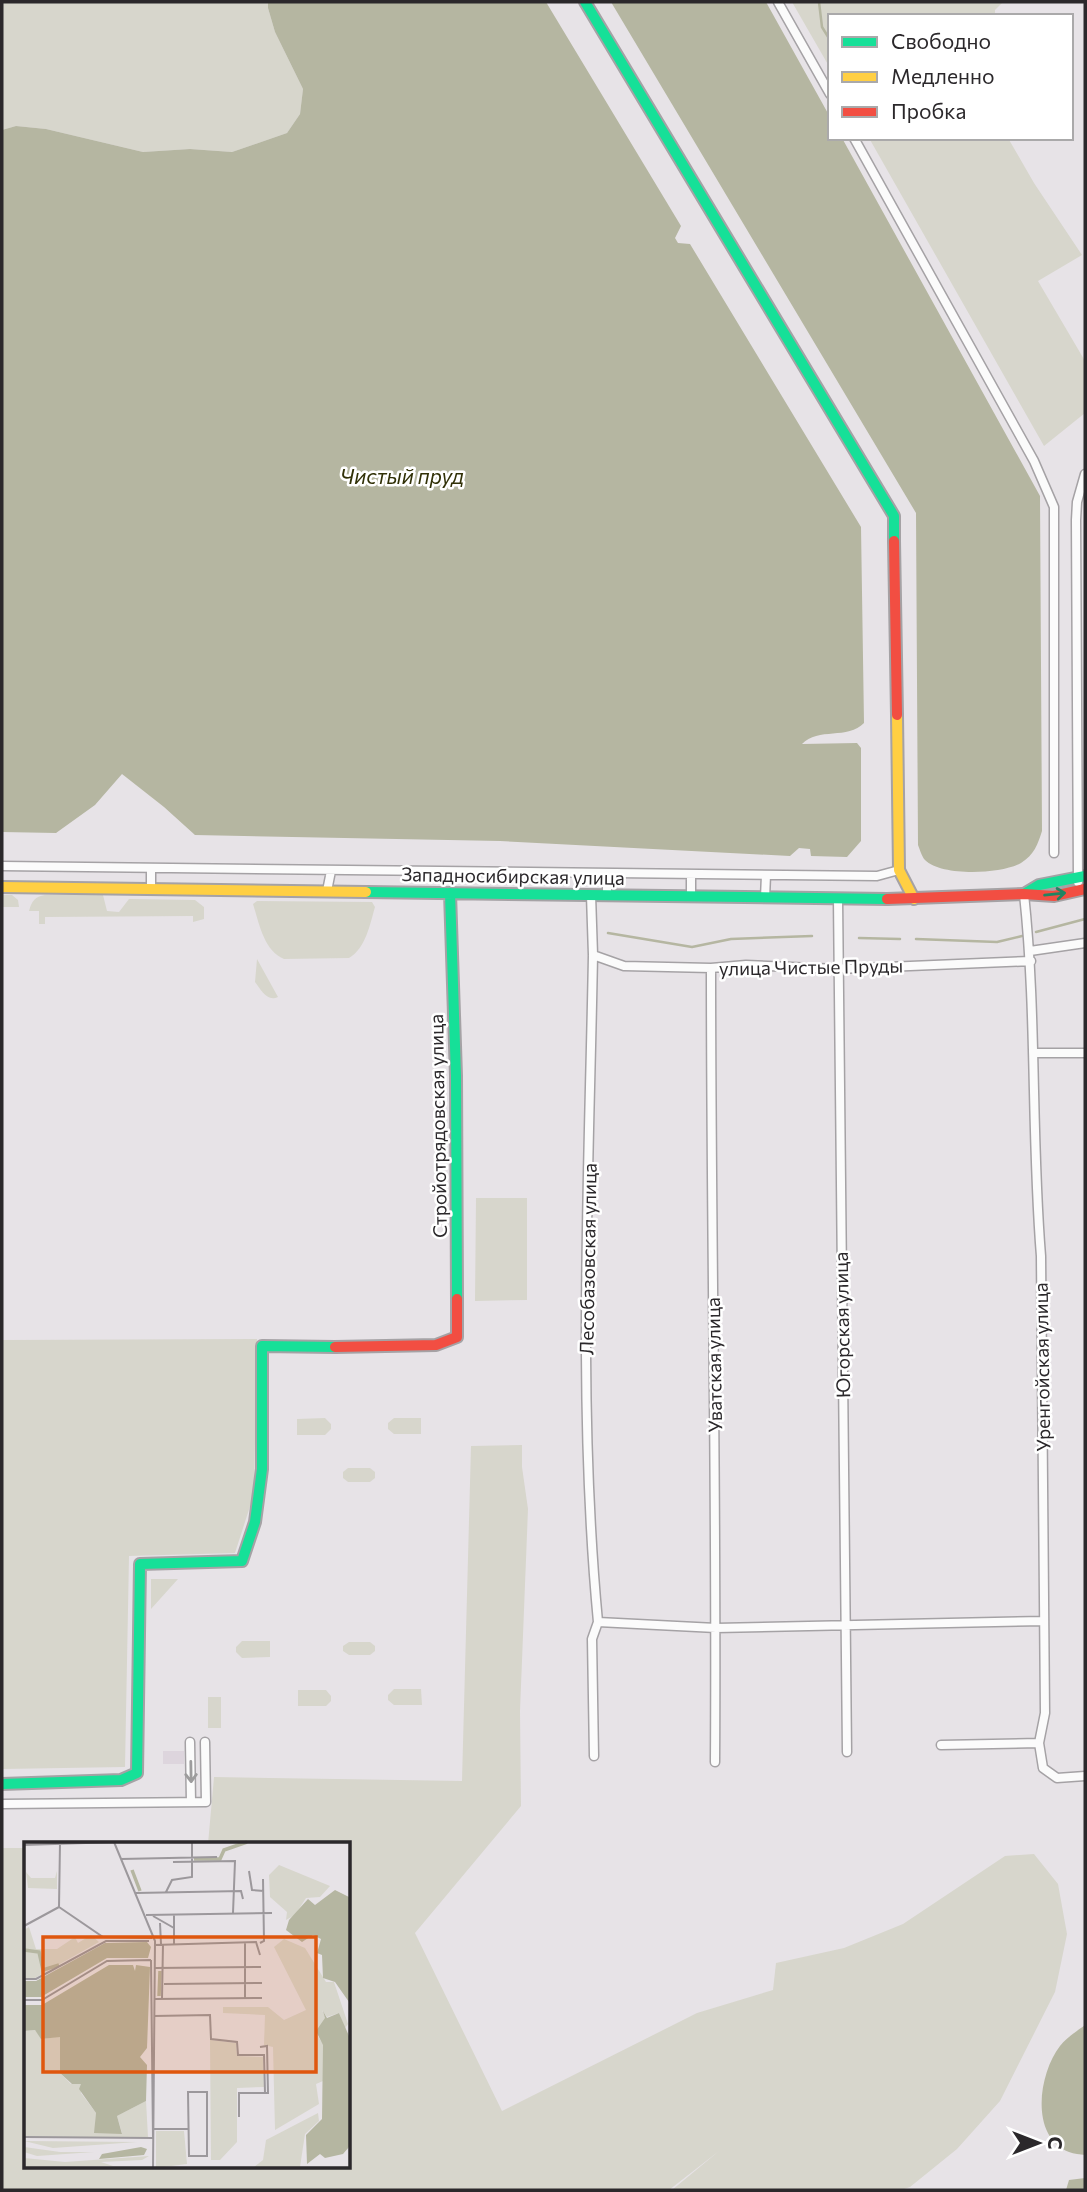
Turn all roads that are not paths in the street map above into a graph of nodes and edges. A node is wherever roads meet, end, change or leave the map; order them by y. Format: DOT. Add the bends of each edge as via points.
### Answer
graph roads {
  1 [pos="585,2"];
  2 [pos="778,2"];
  3 [pos="828,90"];
  4 [pos="856,140"];
  5 [pos="1085,474"];
  6 [pos="1054,853"];
  7 [pos="2,866"];
  8 [pos="151,868"];
  9 [pos="899,870"];
  10 [pos="331,871"];
  11 [pos="607,873"];
  12 [pos="691,874"];
  13 [pos="766,875"];
  14 [pos="1081,877"];
  15 [pos="2,887"];
  16 [pos="151,889"];
  17 [pos="1082,890"];
  18 [pos="327,891"];
  19 [pos="450,893"];
  20 [pos="1024,894"];
  21 [pos="591,895"];
  22 [pos="607,895"];
  23 [pos="691,897"];
  24 [pos="765,898"];
  25 [pos="838,899"];
  26 [pos="914,899"];
  27 [pos="1085,943"];
  28 [pos="1030,951"];
  29 [pos="593,955"];
  30 [pos="1031,961"];
  31 [pos="710,968"];
  32 [pos="838,969"];
  33 [pos="1033,1053"];
  34 [pos="1085,1053"];
  35 [pos="1044,1621"];
  36 [pos="598,1622"];
  37 [pos="846,1625"];
  38 [pos="716,1628"];
  39 [pos="190,1742"];
  40 [pos="205,1742"];
  41 [pos="1039,1743"];
  42 [pos="941,1745"];
  43 [pos="847,1752"];
  44 [pos="594,1756"];
  45 [pos="715,1762"];
  46 [pos="1085,1776"];
  47 [pos="2,1784"];
  48 [pos="191,1802"];
  49 [pos="2,1804"];
  1 -- 9 [label="street" via="894,516"];
  2 -- 3 [label="street"];
  4 -- 6 [label="street" via="1034,461 1054,508"];
  5 -- 14 [label="street" via="1076,520"];
  7 -- 8 [label="street"];
  8 -- 10 [label="street"];
  8 -- 16 [label="street"];
  9 -- 13 [label="street" via="877,876"];
  9 -- 26 [label="street"];
  10 -- 11 [label="street"];
  10 -- 18 [label="street"];
  11 -- 12 [label="street"];
  11 -- 22 [label="street"];
  12 -- 13 [label="street"];
  12 -- 23 [label="street"];
  13 -- 24 [label="street"];
  14 -- 17 [label="street"];
  14 -- 20 [label="street, Западносибирская улица"];
  15 -- 16 [label="street, Западносибирская улица"];
  16 -- 18 [label="street, Западносибирская улица"];
  20 -- 17 [label="street, Западносибирская улица, one-way" via="1054,896"];
  18 -- 19 [label="street, Западносибирская улица"];
  19 -- 21 [label="street, Западносибирская улица"];
  19 -- 47 [label="street, Стройотрядовская улица" via="457,1337 436,1345 401,1348 262,1346 262,1469 255,1522 242,1561 140,1564 136,1773 121,1780"];
  20 -- 26 [label="street, Западносибирская улица"];
  20 -- 28 [label="street, Уренгойская улица"];
  21 -- 22 [label="street, Западносибирская улица"];
  21 -- 29 [label="street, Лесобазовская улица"];
  22 -- 23 [label="street, Западносибирская улица"];
  23 -- 24 [label="street, Западносибирская улица"];
  24 -- 25 [label="street, Западносибирская улица"];
  25 -- 26 [label="street, Западносибирская улица"];
  25 -- 32 [label="street, Югорская улица"];
  27 -- 28 [label="street"];
  28 -- 30 [label="street, Уренгойская улица"];
  29 -- 31 [label="street, улица Чистые Пруды" via="624,966"];
  29 -- 36 [label="street, Лесобазовская улица" via="586,1349"];
  30 -- 32 [label="street, улица Чистые Пруды"];
  30 -- 33 [label="street, Уренгойская улица"];
  31 -- 32 [label="street, улица Чистые Пруды"];
  31 -- 38 [label="street, Уватская улица"];
  32 -- 37 [label="street, Югорская улица"];
  33 -- 34 [label="street"];
  33 -- 35 [label="street, Уренгойская улица" via="1041,1256"];
  35 -- 37 [label="street"];
  35 -- 41 [label="street, Уренгойская улица" via="1045,1713"];
  36 -- 38 [label="street"];
  36 -- 44 [label="street, Лесобазовская улица" via="593,1639"];
  37 -- 38 [label="street"];
  37 -- 43 [label="street, Югорская улица"];
  38 -- 45 [label="street, Уватская улица"];
  39 -- 48 [label="street, one-way"];
  40 -- 48 [label="street" via="206,1802"];
  41 -- 42 [label="street"];
  41 -- 46 [label="street" via="1043,1768 1056,1778"];
  48 -- 49 [label="street"];
}
